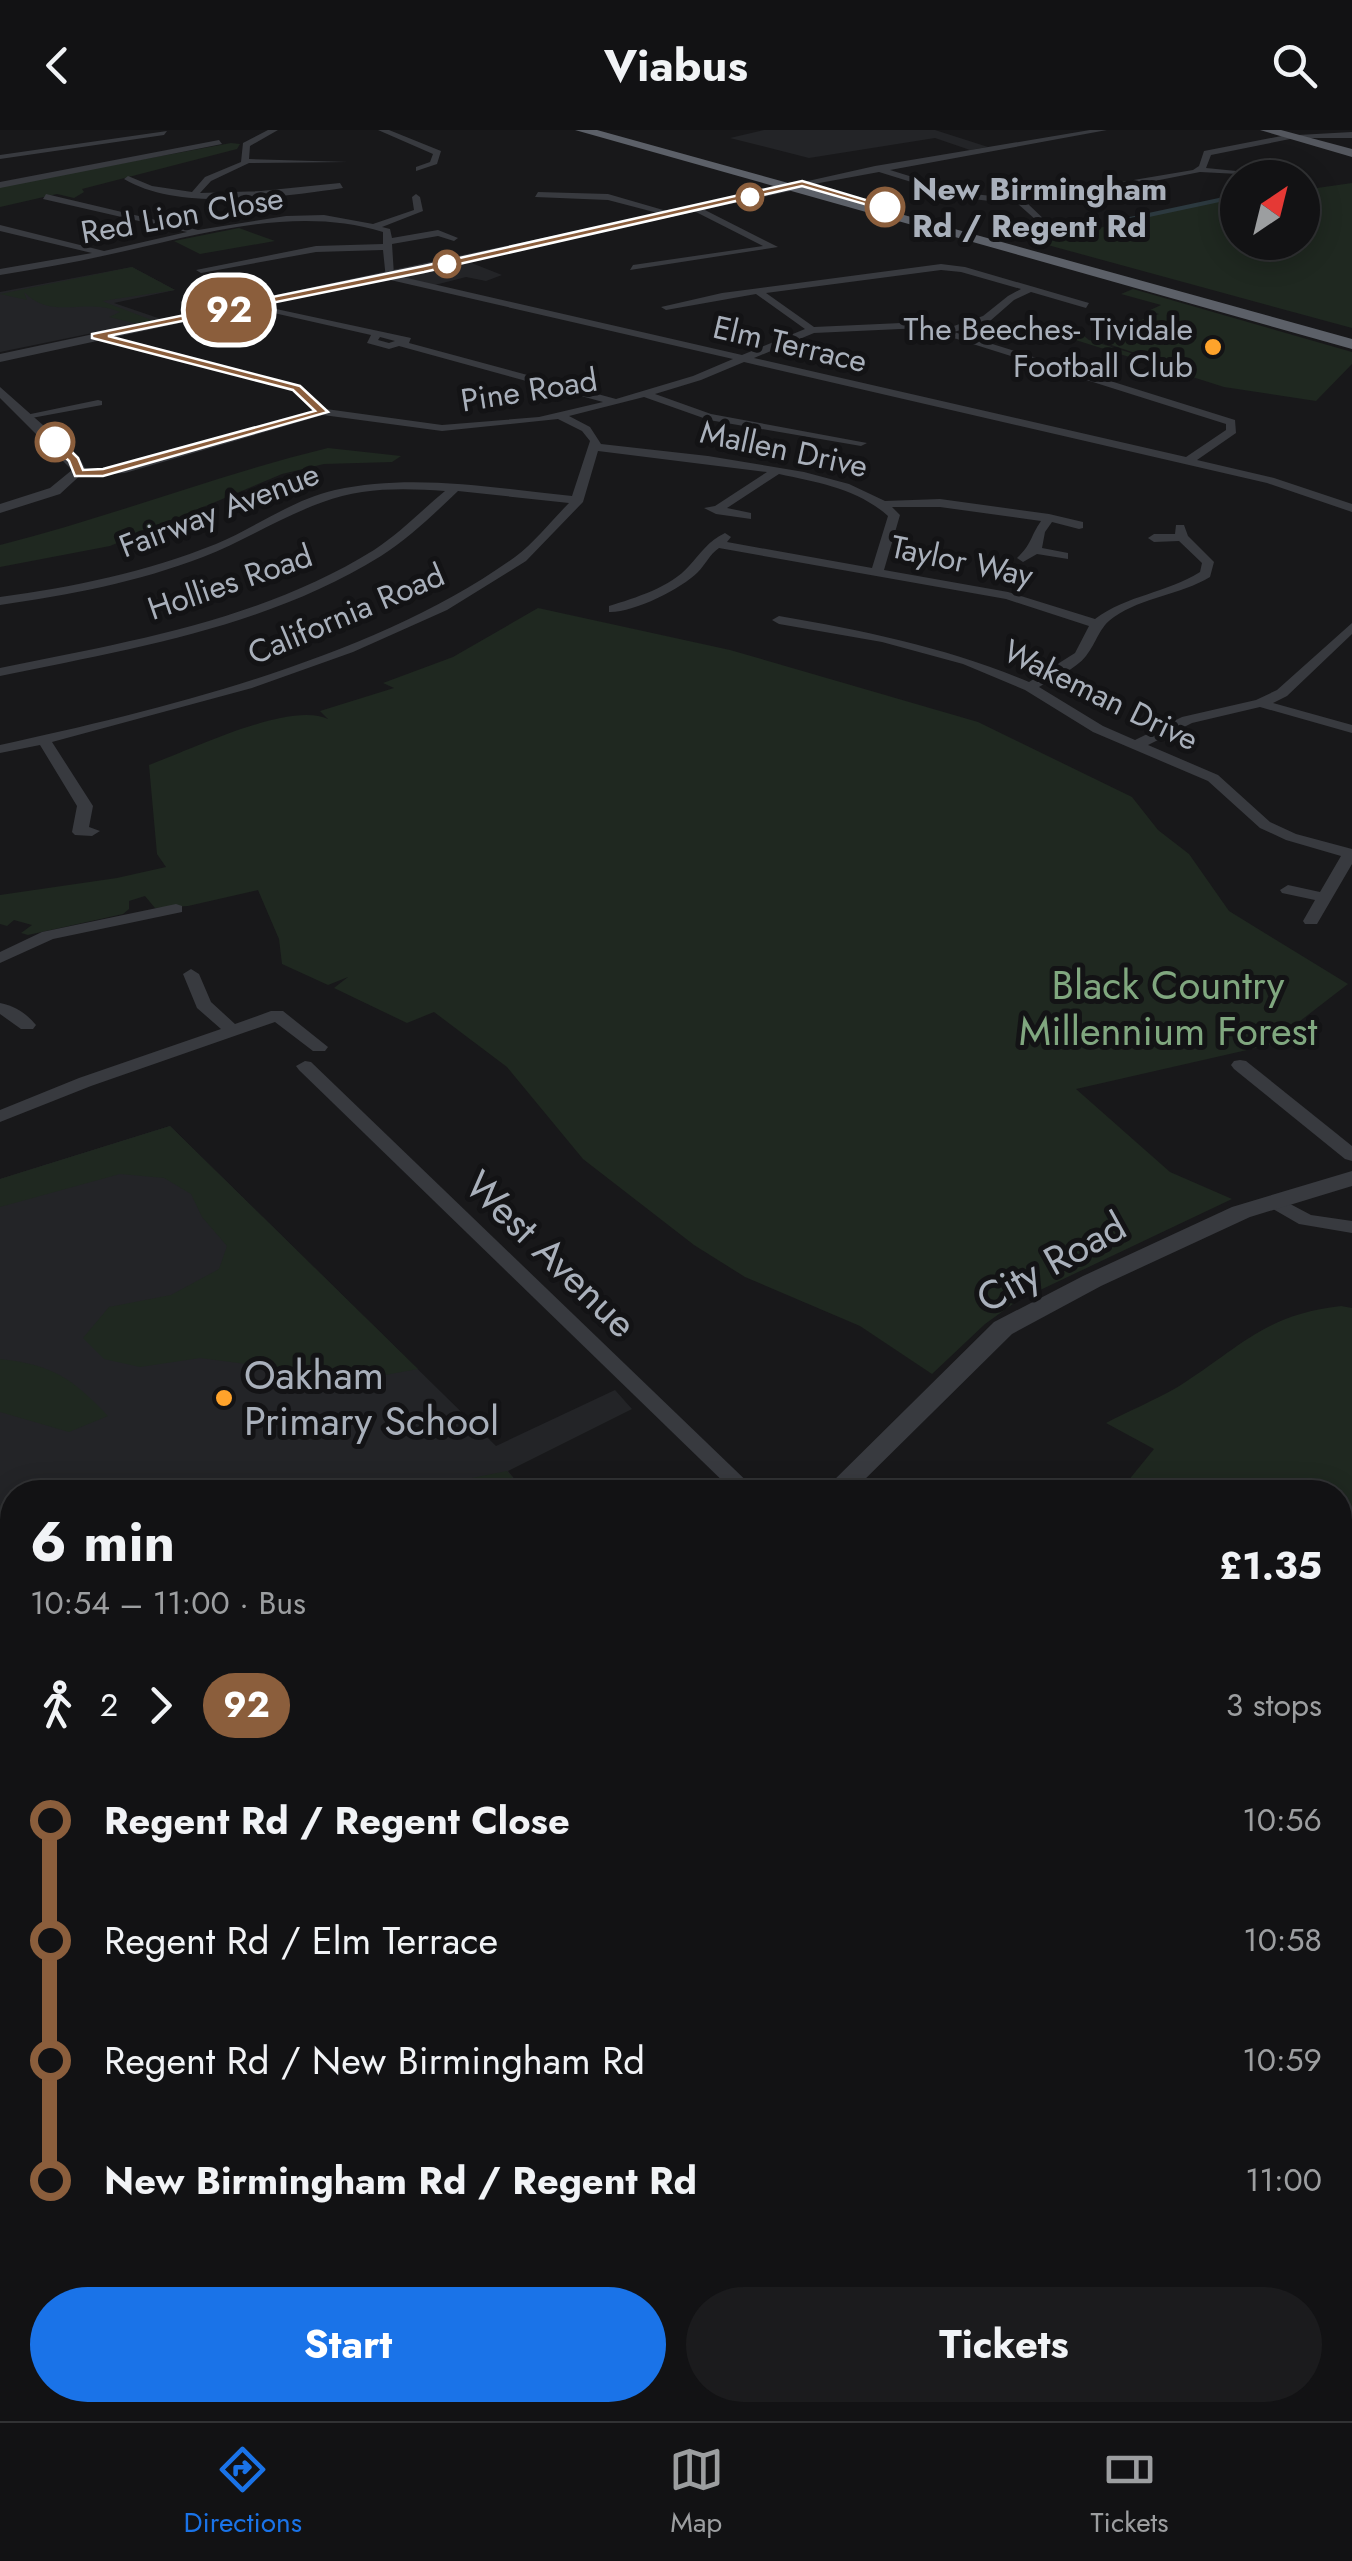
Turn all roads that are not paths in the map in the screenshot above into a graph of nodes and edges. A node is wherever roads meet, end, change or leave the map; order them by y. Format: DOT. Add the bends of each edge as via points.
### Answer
graph roads {
  1 [pos="274,130"];
  2 [pos="382,130"];
  3 [pos="582,130"];
  4 [pos="598,130"];
  5 [pos="1103,130"];
  6 [pos="1266,130"];
  7 [pos="161,131"];
  8 [pos="1087,131"];
  9 [pos="1352,135"];
  10 [pos="1301,138"];
  11 [pos="219,142"];
  12 [pos="245,142"];
  13 [pos="314,150"];
  14 [pos="1352,153"];
  15 [pos="0,156"];
  16 [pos="306,160"];
  17 [pos="247,161"];
  18 [pos="344,162"];
  19 [pos="419,168"];
  20 [pos="875,168"];
  21 [pos="1201,170"];
  22 [pos="1220,171"];
  23 [pos="128,179"];
  24 [pos="0,185"];
  25 [pos="340,186"];
  26 [pos="797,186"];
  27 [pos="1115,186"];
  28 [pos="195,193"];
  29 [pos="65,196"];
  30 [pos="538,196"];
  31 [pos="416,197"];
  32 [pos="1150,198"];
  33 [pos="1021,202"];
  34 [pos="697,209"];
  35 [pos="673,214"];
  36 [pos="1044,224"];
  37 [pos="375,226"];
  38 [pos="0,228"];
  39 [pos="197,232"];
  40 [pos="454,238"];
  41 [pos="386,244"];
  42 [pos="104,254"];
  43 [pos="634,268"];
  44 [pos="200,270"];
  45 [pos="0,272"];
  46 [pos="389,276"];
  47 [pos="1031,288"];
  48 [pos="757,291"];
  49 [pos="1086,305"];
  50 [pos="248,306"];
  51 [pos="666,307"];
  52 [pos="812,330"];
  53 [pos="948,330"];
  54 [pos="96,336"];
  55 [pos="1352,340"];
  56 [pos="0,358"];
  57 [pos="740,358"];
  58 [pos="0,392"];
  59 [pos="646,394"];
  60 [pos="98,402"];
  61 [pos="616,402"];
  62 [pos="323,412"];
  63 [pos="560,415"];
  64 [pos="26,416"];
  65 [pos="861,442"];
  66 [pos="596,447"];
  67 [pos="1188,462"];
  68 [pos="775,472"];
  69 [pos="78,473"];
  70 [pos="453,490"];
  71 [pos="579,500"];
  72 [pos="888,504"];
  73 [pos="1352,508"];
  74 [pos="0,509"];
  75 [pos="747,516"];
  76 [pos="1049,518"];
  77 [pos="1079,525"];
  78 [pos="1154,538"];
  79 [pos="1035,550"];
  80 [pos="1064,556"];
  81 [pos="1023,558"];
  82 [pos="878,570"];
  83 [pos="617,594"];
  84 [pos="646,599"];
  85 [pos="0,601"];
  86 [pos="614,609"];
  87 [pos="778,620"];
  88 [pos="1097,624"];
  89 [pos="1349,635"];
  90 [pos="0,672"];
  91 [pos="1030,688"];
  92 [pos="1261,703"];
  93 [pos="1352,729"];
  94 [pos="44,740"];
  95 [pos="1136,745"];
  96 [pos="0,749"];
  97 [pos="79,833"];
  98 [pos="1351,854"];
  99 [pos="1288,890"];
  100 [pos="1323,896"];
  101 [pos="176,909"];
  102 [pos="1312,921"];
  103 [pos="0,958"];
  104 [pos="191,974"];
  105 [pos="0,1008"];
  106 [pos="27,1025"];
  107 [pos="232,1030"];
  108 [pos="319,1047"];
  109 [pos="1240,1065"];
  110 [pos="305,1066"];
  111 [pos="0,1117"];
  112 [pos="1352,1155"];
  113 [pos="1352,1178"];
  114 [pos="1276,1202"];
  115 [pos="1352,1227"];
  116 [pos="735,1480"];
  117 [pos="848,1480"];
  1 -- 12 [label="street"];
  2 -- 19 [label="street" via="436,150 435,161"];
  3 -- 26 [label="highway"];
  4 -- 26 [label="highway"];
  5 -- 8 [label="street"];
  6 -- 10 [label="main road"];
  7 -- 11 [label="street"];
  7 -- 15 [label="street"];
  8 -- 20 [label="street"];
  9 -- 10 [label="street"];
  10 -- 14 [label="main road"];
  10 -- 21 [label="street" via="1206,153"];
  11 -- 12 [label="street"];
  11 -- 24 [label="street"];
  12 -- 17 [label="street"];
  13 -- 16 [label="street"];
  16 -- 17 [label="street"];
  16 -- 18 [label="street"];
  17 -- 28 [label="street" via="208,178"];
  20 -- 26 [label="street"];
  20 -- 33 [label="street" via="963,195"];
  21 -- 22 [label="street"];
  21 -- 27 [label="street"];
  23 -- 28 [label="street"];
  25 -- 28 [label="street"];
  26 -- 34 [label="street"];
  26 -- 55 [label="highway"];
  27 -- 32 [label="street"];
  27 -- 33 [label="street"];
  29 -- 39 [label="street" via="50,198"];
  30 -- 35 [label="street" via="594,195"];
  31 -- 37 [label="street" via="419,210"];
  33 -- 36 [label="street"];
  34 -- 35 [label="street"];
  34 -- 43 [label="street" via="773,247"];
  35 -- 46 [label="street"];
  37 -- 39 [label="street, Red Lion Close" via="320,219"];
  37 -- 41 [label="street" via="387,231"];
  38 -- 42 [label="street"];
  39 -- 42 [label="street, Red Lion Close"];
  40 -- 41 [label="street" via="438,234"];
  41 -- 44 [label="street" via="316,248"];
  41 -- 46 [label="street"];
  42 -- 45 [label="street, Red Lion Close"];
  46 -- 50 [label="street"];
  46 -- 57 [label="street, Elm Terrace"];
  47 -- 48 [label="street" via="941,267"];
  47 -- 49 [label="street"];
  47 -- 53 [label="street" via="1005,298 997,312"];
  48 -- 51 [label="street"];
  48 -- 52 [label="street"];
  50 -- 54 [label="street"];
  50 -- 61 [label="street" via="408,340 402,344"];
  52 -- 53 [label="street, Pine Road"];
  52 -- 57 [label="street, Pine Road"];
  53 -- 67 [label="street" via="1231,422 1232,430"];
  54 -- 56 [label="street"];
  54 -- 62 [label="street, Pine Road" via="296,388"];
  57 -- 59 [label="street, Pine Road"];
  57 -- 67 [label="street, Elm Terrace"];
  58 -- 64 [label="street"];
  59 -- 61 [label="street, Pine Road"];
  59 -- 65 [label="street" via="728,421"];
  60 -- 64 [label="street"];
  61 -- 63 [label="street, Pine Road"];
  62 -- 63 [label="street, Pine Road" via="442,428"];
  62 -- 69 [label="street" via="122,470"];
  63 -- 66 [label="street" via="593,434"];
  64 -- 69 [label="street" via="74,460"];
  66 -- 68 [label="street, Mallen Drive"];
  66 -- 71 [label="street, California Road"];
  67 -- 73 [label="street, Elm Terrace"];
  68 -- 72 [label="street, Mallen Drive" via="851,487"];
  68 -- 75 [label="street" via="710,508"];
  69 -- 74 [label="street" via="54,492"];
  70 -- 71 [label="street, Fairway Avenue"];
  70 -- 85 [label="street, Fairway Avenue" via="333,494 190,558 99,584"];
  70 -- 90 [label="street, Hollies Road" via="379,552 304,589 142,642"];
  71 -- 94 [label="street, California Road" via="511,565 402,626 259,683"];
  72 -- 76 [label="street" via="940,503"];
  72 -- 82 [label="street, Mallen Drive" via="894,515"];
  76 -- 77 [label="street"];
  76 -- 79 [label="street"];
  78 -- 88 [label="street" via="1181,533 1208,562 1206,574 1122,605"];
  79 -- 80 [label="street"];
  79 -- 81 [label="street"];
  82 -- 84 [label="street, Taylor Way" via="837,568 722,541 694,570"];
  82 -- 88 [label="street, Taylor Way" via="1008,596"];
  83 -- 84 [label="street"];
  84 -- 86 [label="street, Taylor Way"];
  87 -- 91 [label="street, Wakeman Drive" via="811,619 952,656"];
  88 -- 91 [label="street" via="1080,655"];
  89 -- 92 [label="street"];
  91 -- 95 [label="street, Wakeman Drive"];
  92 -- 93 [label="street"];
  92 -- 95 [label="street" via="1187,720"];
  94 -- 96 [label="street, California Road"];
  94 -- 97 [label="street" via="85,806"];
  95 -- 98 [label="street, Wakeman Drive" via="1213,778 1265,825 1290,838"];
  98 -- 100 [label="street"];
  99 -- 100 [label="street"];
  100 -- 102 [label="street"];
  101 -- 103 [label="street" via="137,909 48,935"];
  104 -- 107 [label="street" via="203,1004"];
  105 -- 106 [label="street"];
  107 -- 108 [label="street" via="277,1014"];
  107 -- 111 [label="street"];
  109 -- 112 [label="street"];
  110 -- 116 [label="street, West Avenue"];
  113 -- 114 [label="street, City Road"];
  114 -- 115 [label="street" via="1306,1220"];
  114 -- 117 [label="street, City Road" via="1241,1212 1003,1328"];
}
